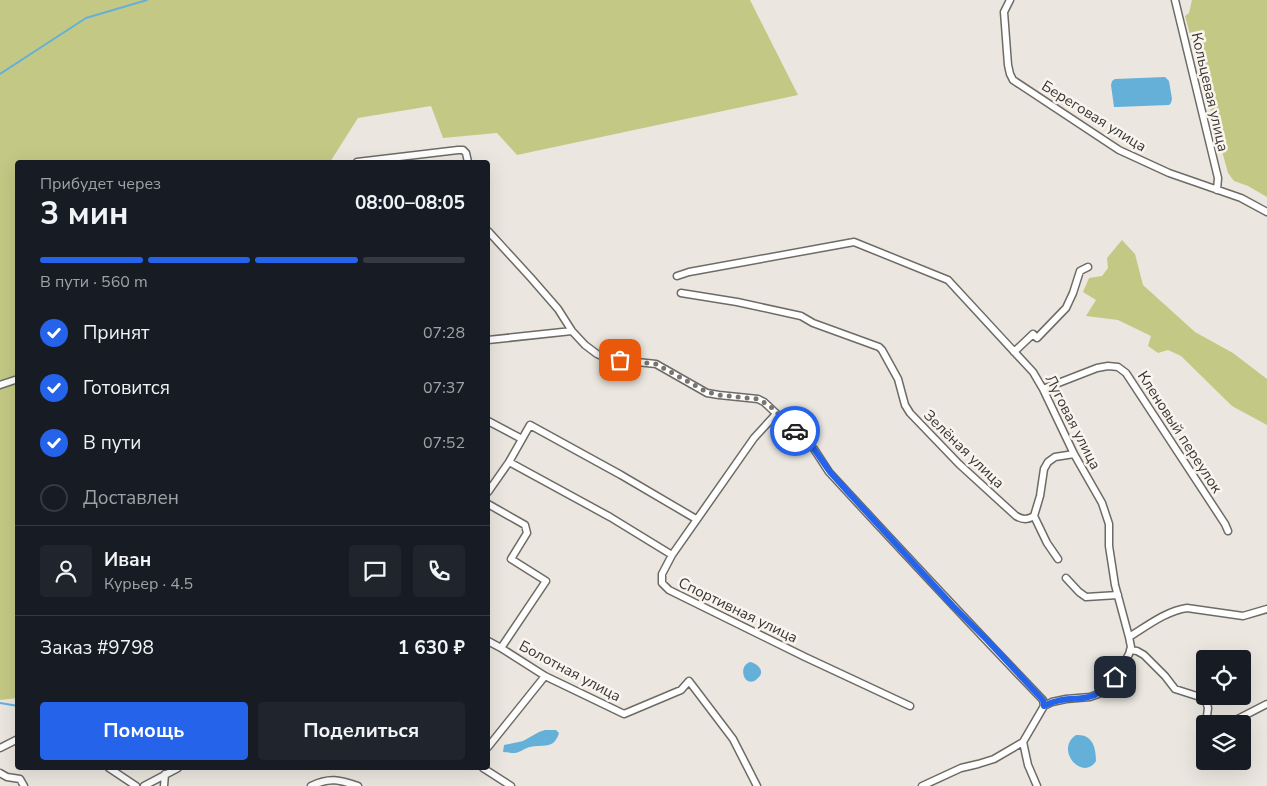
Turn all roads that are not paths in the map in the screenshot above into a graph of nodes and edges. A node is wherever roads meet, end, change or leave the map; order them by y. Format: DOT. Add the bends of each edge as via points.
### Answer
graph roads {
  1 [pos="1010,0"];
  2 [pos="1175,0"];
  3 [pos="387,160"];
  4 [pos="468,160"];
  5 [pos="1217,190"];
  6 [pos="1267,212"];
  7 [pos="490,233"];
  8 [pos="1088,267"];
  9 [pos="677,276"];
  10 [pos="681,293"];
  11 [pos="572,331"];
  12 [pos="490,340"];
  13 [pos="1014,352"];
  14 [pos="15,380"];
  15 [pos="0,385"];
  16 [pos="1043,389"];
  17 [pos="776,414"];
  18 [pos="490,422"];
  19 [pos="522,439"];
  20 [pos="1074,454"];
  21 [pos="509,462"];
  22 [pos="490,489"];
  23 [pos="490,505"];
  24 [pos="1034,516"];
  25 [pos="696,519"];
  26 [pos="1228,531"];
  27 [pos="672,554"];
  28 [pos="1058,559"];
  29 [pos="1066,578"];
  30 [pos="1118,595"];
  31 [pos="1267,609"];
  32 [pos="1129,637"];
  33 [pos="490,642"];
  34 [pos="501,648"];
  35 [pos="1130,650"];
  36 [pos="545,676"];
  37 [pos="1044,703"];
  38 [pos="1267,704"];
  39 [pos="910,706"];
  40 [pos="1207,715"];
  41 [pos="1246,715"];
  42 [pos="15,740"];
  43 [pos="1023,742"];
  44 [pos="490,745"];
  45 [pos="0,748"];
  46 [pos="112,770"];
  47 [pos="174,770"];
  48 [pos="486,770"];
  49 [pos="0,773"];
  50 [pos="166,774"];
  51 [pos="24,786"];
  52 [pos="136,786"];
  53 [pos="144,786"];
  54 [pos="164,786"];
  55 [pos="311,786"];
  56 [pos="358,786"];
  57 [pos="511,786"];
  58 [pos="757,786"];
  59 [pos="922,786"];
  60 [pos="1037,786"];
  1 -- 5 [label="street, Береговая улица" via="1004,12 1008,65 1013,80 1119,150 1169,174"];
  2 -- 5 [label="street, Кольцевая улица" via="1218,178"];
  3 -- 4 [label="street" via="463,150"];
  5 -- 6 [label="street, Береговая улица"];
  7 -- 11 [label="street" via="558,309"];
  8 -- 13 [label="street" via="1080,271 1066,308 1037,338 1033,334"];
  9 -- 13 [label="street, Луговая улица" via="854,242 948,280"];
  10 -- 24 [label="street, Зелёная улица" via="801,316 813,324 879,347 898,379 907,409 929,435 1016,516 1022,520"];
  11 -- 12 [label="street"];
  11 -- 17 [label="street" via="597,354 656,364 707,392 758,399"];
  13 -- 16 [label="street, Луговая улица" via="1033,372"];
  14 -- 15 [label="street"];
  16 -- 20 [label="street, Луговая улица"];
  16 -- 26 [label="street, Кленовый переулок" via="1097,368 1118,367 1126,373"];
  17 -- 25 [label="street, Спортивная улица" via="754,438"];
  17 -- 37 [label="street" via="814,449 835,478"];
  18 -- 19 [label="street"];
  19 -- 21 [label="street"];
  19 -- 25 [label="street" via="530,425"];
  20 -- 24 [label="street" via="1055,457 1048,462"];
  20 -- 30 [label="street, Луговая улица" via="1102,503"];
  21 -- 22 [label="street"];
  21 -- 27 [label="street"];
  23 -- 34 [label="street" via="525,525 527,533 511,559 546,581"];
  24 -- 28 [label="street"];
  25 -- 27 [label="street, Спортивная улица"];
  27 -- 39 [label="street, Спортивная улица" via="662,574 664,586 669,590"];
  29 -- 30 [label="street" via="1086,597"];
  30 -- 32 [label="street, Луговая улица"];
  31 -- 32 [label="street" via="1243,616 1179,609"];
  32 -- 35 [label="street, Луговая улица"];
  33 -- 34 [label="street, Болотная улица"];
  34 -- 36 [label="street, Болотная улица"];
  35 -- 37 [label="street" via="1123,665 1100,692 1090,698"];
  35 -- 40 [label="street" via="1144,656 1175,689 1206,701"];
  36 -- 44 [label="street"];
  36 -- 58 [label="street, Болотная улица" via="624,714 681,690 689,682 733,739"];
  37 -- 43 [label="street"];
  38 -- 41 [label="street"];
  42 -- 45 [label="street"];
  43 -- 59 [label="street" via="994,758 961,768"];
  43 -- 60 [label="street"];
  46 -- 52 [label="street"];
  47 -- 50 [label="street"];
  48 -- 57 [label="street"];
  49 -- 51 [label="street" via="20,779"];
  50 -- 53 [label="street"];
  50 -- 54 [label="street"];
  55 -- 56 [label="street" via="332,780"];
}
